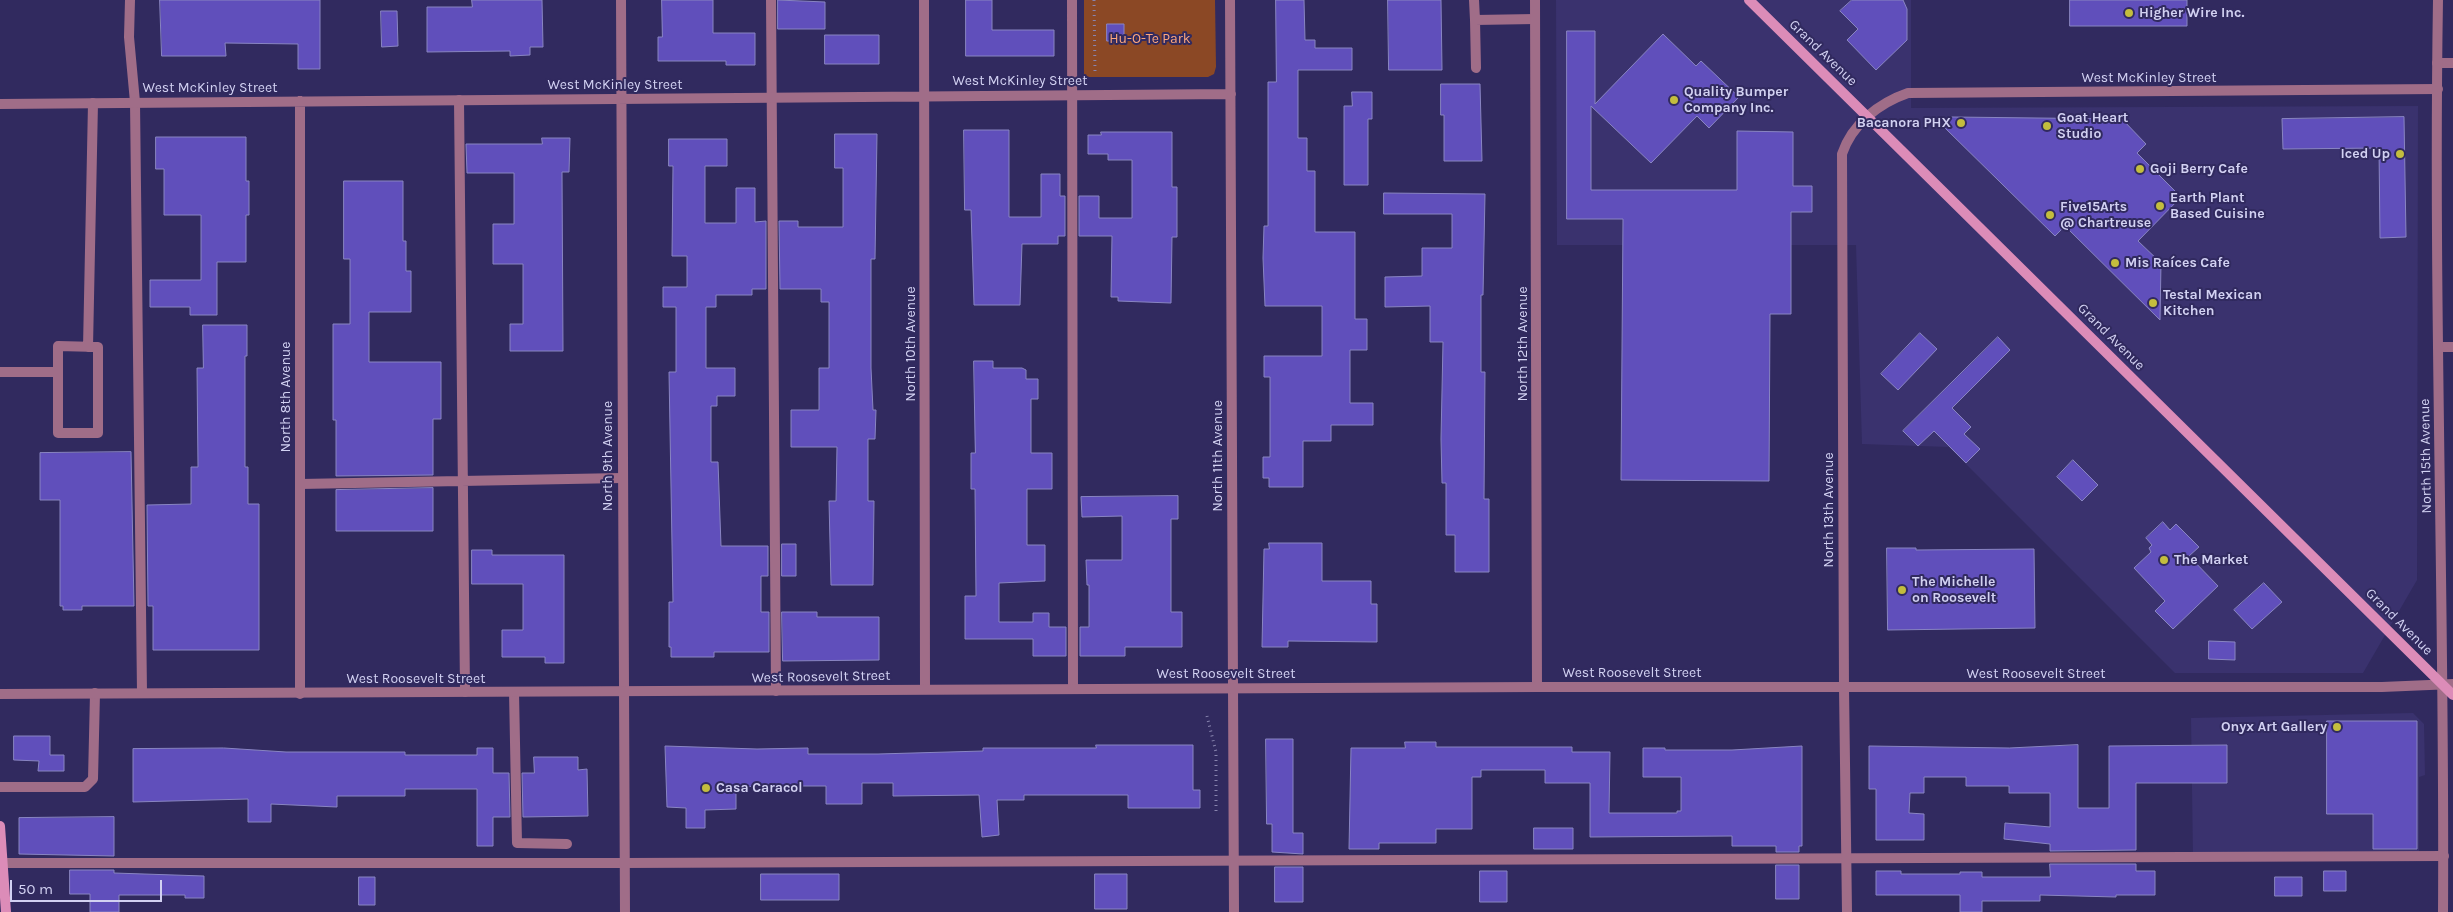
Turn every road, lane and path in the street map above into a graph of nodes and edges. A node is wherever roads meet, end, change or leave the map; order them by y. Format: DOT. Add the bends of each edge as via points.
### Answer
graph roads {
  1 [pos="130,0"];
  2 [pos="621,0"];
  3 [pos="771,0"];
  4 [pos="924,0"];
  5 [pos="1072,0"];
  6 [pos="1094,0"];
  7 [pos="1230,0"];
  8 [pos="1474,0"];
  9 [pos="1535,0"];
  10 [pos="1749,0"];
  11 [pos="2438,0"];
  12 [pos="1535,19"];
  13 [pos="1475,20"];
  14 [pos="2437,63"];
  15 [pos="2453,63"];
  16 [pos="1476,68"];
  17 [pos="1095,72"];
  18 [pos="2438,89"];
  19 [pos="1231,94"];
  20 [pos="1072,95"];
  21 [pos="925,96"];
  22 [pos="771,97"];
  23 [pos="621,98"];
  24 [pos="459,100"];
  25 [pos="300,101"];
  26 [pos="135,102"];
  27 [pos="93,103"];
  28 [pos="0,104"];
  29 [pos="1868,116"];
  30 [pos="88,347"];
  31 [pos="2438,347"];
  32 [pos="2453,347"];
  33 [pos="0,372"];
  34 [pos="58,372"];
  35 [pos="622,478"];
  36 [pos="462,482"];
  37 [pos="300,484"];
  38 [pos="2448,684"];
  39 [pos="1537,687"];
  40 [pos="1232,688"];
  41 [pos="1844,688"];
  42 [pos="925,689"];
  43 [pos="1073,689"];
  44 [pos="776,691"];
  45 [pos="465,692"];
  46 [pos="514,692"];
  47 [pos="624,692"];
  48 [pos="95,693"];
  49 [pos="142,693"];
  50 [pos="0,694"];
  51 [pos="300,694"];
  52 [pos="2453,695"];
  53 [pos="1207,716"];
  54 [pos="0,787"];
  55 [pos="1216,812"];
  56 [pos="0,826"];
  57 [pos="567,844"];
  58 [pos="2444,856"];
  59 [pos="1847,859"];
  60 [pos="1233,860"];
  61 [pos="0,863"];
  62 [pos="624,864"];
  63 [pos="6,912"];
  64 [pos="624,912"];
  65 [pos="1234,912"];
  66 [pos="1847,912"];
  67 [pos="2443,912"];
  1 -- 26 [label="street" via="129,37"];
  2 -- 23 [label="street, North 9th Avenue"];
  3 -- 22 [label="street"];
  4 -- 21 [label="street, North 10th Avenue"];
  5 -- 20 [label="street"];
  6 -- 17 [label="path"];
  7 -- 19 [label="street, North 11th Avenue"];
  8 -- 13 [label="street"];
  9 -- 12 [label="street, North 12th Avenue"];
  10 -- 29 [label="main road, Grand Avenue"];
  11 -- 14 [label="street, North 15th Avenue"];
  12 -- 13 [label="street"];
  12 -- 39 [label="street, North 12th Avenue"];
  13 -- 16 [label="street"];
  14 -- 15 [label="street"];
  14 -- 18 [label="street, North 15th Avenue"];
  18 -- 29 [label="street, West McKinley Street" via="1908,93 1892,99"];
  18 -- 31 [label="street, North 15th Avenue"];
  19 -- 20 [label="street, West McKinley Street"];
  19 -- 40 [label="street, North 11th Avenue"];
  20 -- 21 [label="street, West McKinley Street"];
  20 -- 43 [label="street"];
  21 -- 22 [label="street, West McKinley Street"];
  21 -- 42 [label="street, North 10th Avenue"];
  22 -- 23 [label="street, West McKinley Street"];
  22 -- 44 [label="street"];
  23 -- 24 [label="street, West McKinley Street"];
  23 -- 35 [label="street, North 9th Avenue"];
  24 -- 25 [label="street, West McKinley Street"];
  24 -- 36 [label="street"];
  25 -- 26 [label="street, West McKinley Street"];
  25 -- 37 [label="street, North 8th Avenue"];
  26 -- 27 [label="street, West McKinley Street"];
  26 -- 49 [label="street"];
  27 -- 28 [label="street, West McKinley Street"];
  27 -- 30 [label="street"];
  29 -- 38 [label="main road, Grand Avenue"];
  29 -- 41 [label="street, North 13th Avenue" via="1845,144 1842,154"];
  30 -- 34 [label="street" via="58,346"];
  30 -- 34 [label="street" via="98,347 98,432 58,432"];
  31 -- 32 [label="street"];
  31 -- 38 [label="street, North 15th Avenue"];
  33 -- 34 [label="street"];
  35 -- 36 [label="street"];
  35 -- 47 [label="street, North 9th Avenue"];
  36 -- 37 [label="street"];
  36 -- 45 [label="street"];
  37 -- 51 [label="street, North 8th Avenue"];
  38 -- 41 [label="street, West Roosevelt Street" via="2382,687"];
  38 -- 52 [label="main road, Grand Avenue"];
  38 -- 58 [label="street, North 15th Avenue"];
  39 -- 40 [label="street, West Roosevelt Street"];
  39 -- 41 [label="street, West Roosevelt Street"];
  40 -- 43 [label="street, West Roosevelt Street"];
  40 -- 60 [label="street, North 11th Avenue"];
  41 -- 59 [label="street, North 13th Avenue"];
  42 -- 43 [label="street, West Roosevelt Street"];
  42 -- 44 [label="street, West Roosevelt Street"];
  44 -- 47 [label="street, West Roosevelt Street"];
  45 -- 46 [label="street, West Roosevelt Street"];
  45 -- 51 [label="street, West Roosevelt Street"];
  46 -- 47 [label="street, West Roosevelt Street"];
  46 -- 57 [label="street" via="517,843"];
  47 -- 62 [label="street, North 9th Avenue"];
  48 -- 49 [label="street, West Roosevelt Street"];
  48 -- 50 [label="street, West Roosevelt Street"];
  48 -- 54 [label="street" via="93,779 84,787"];
  49 -- 51 [label="street, West Roosevelt Street"];
  53 -- 55 [label="path" via="1216,752"];
  56 -- 61 [label="main road"];
  58 -- 59 [label="street"];
  58 -- 67 [label="street, North 15th Avenue"];
  59 -- 60 [label="street"];
  59 -- 66 [label="street, North 13th Avenue"];
  60 -- 62 [label="street"];
  60 -- 65 [label="street, North 11th Avenue"];
  61 -- 62 [label="street"];
  61 -- 63 [label="main road"];
  62 -- 64 [label="street, North 9th Avenue"];
}
